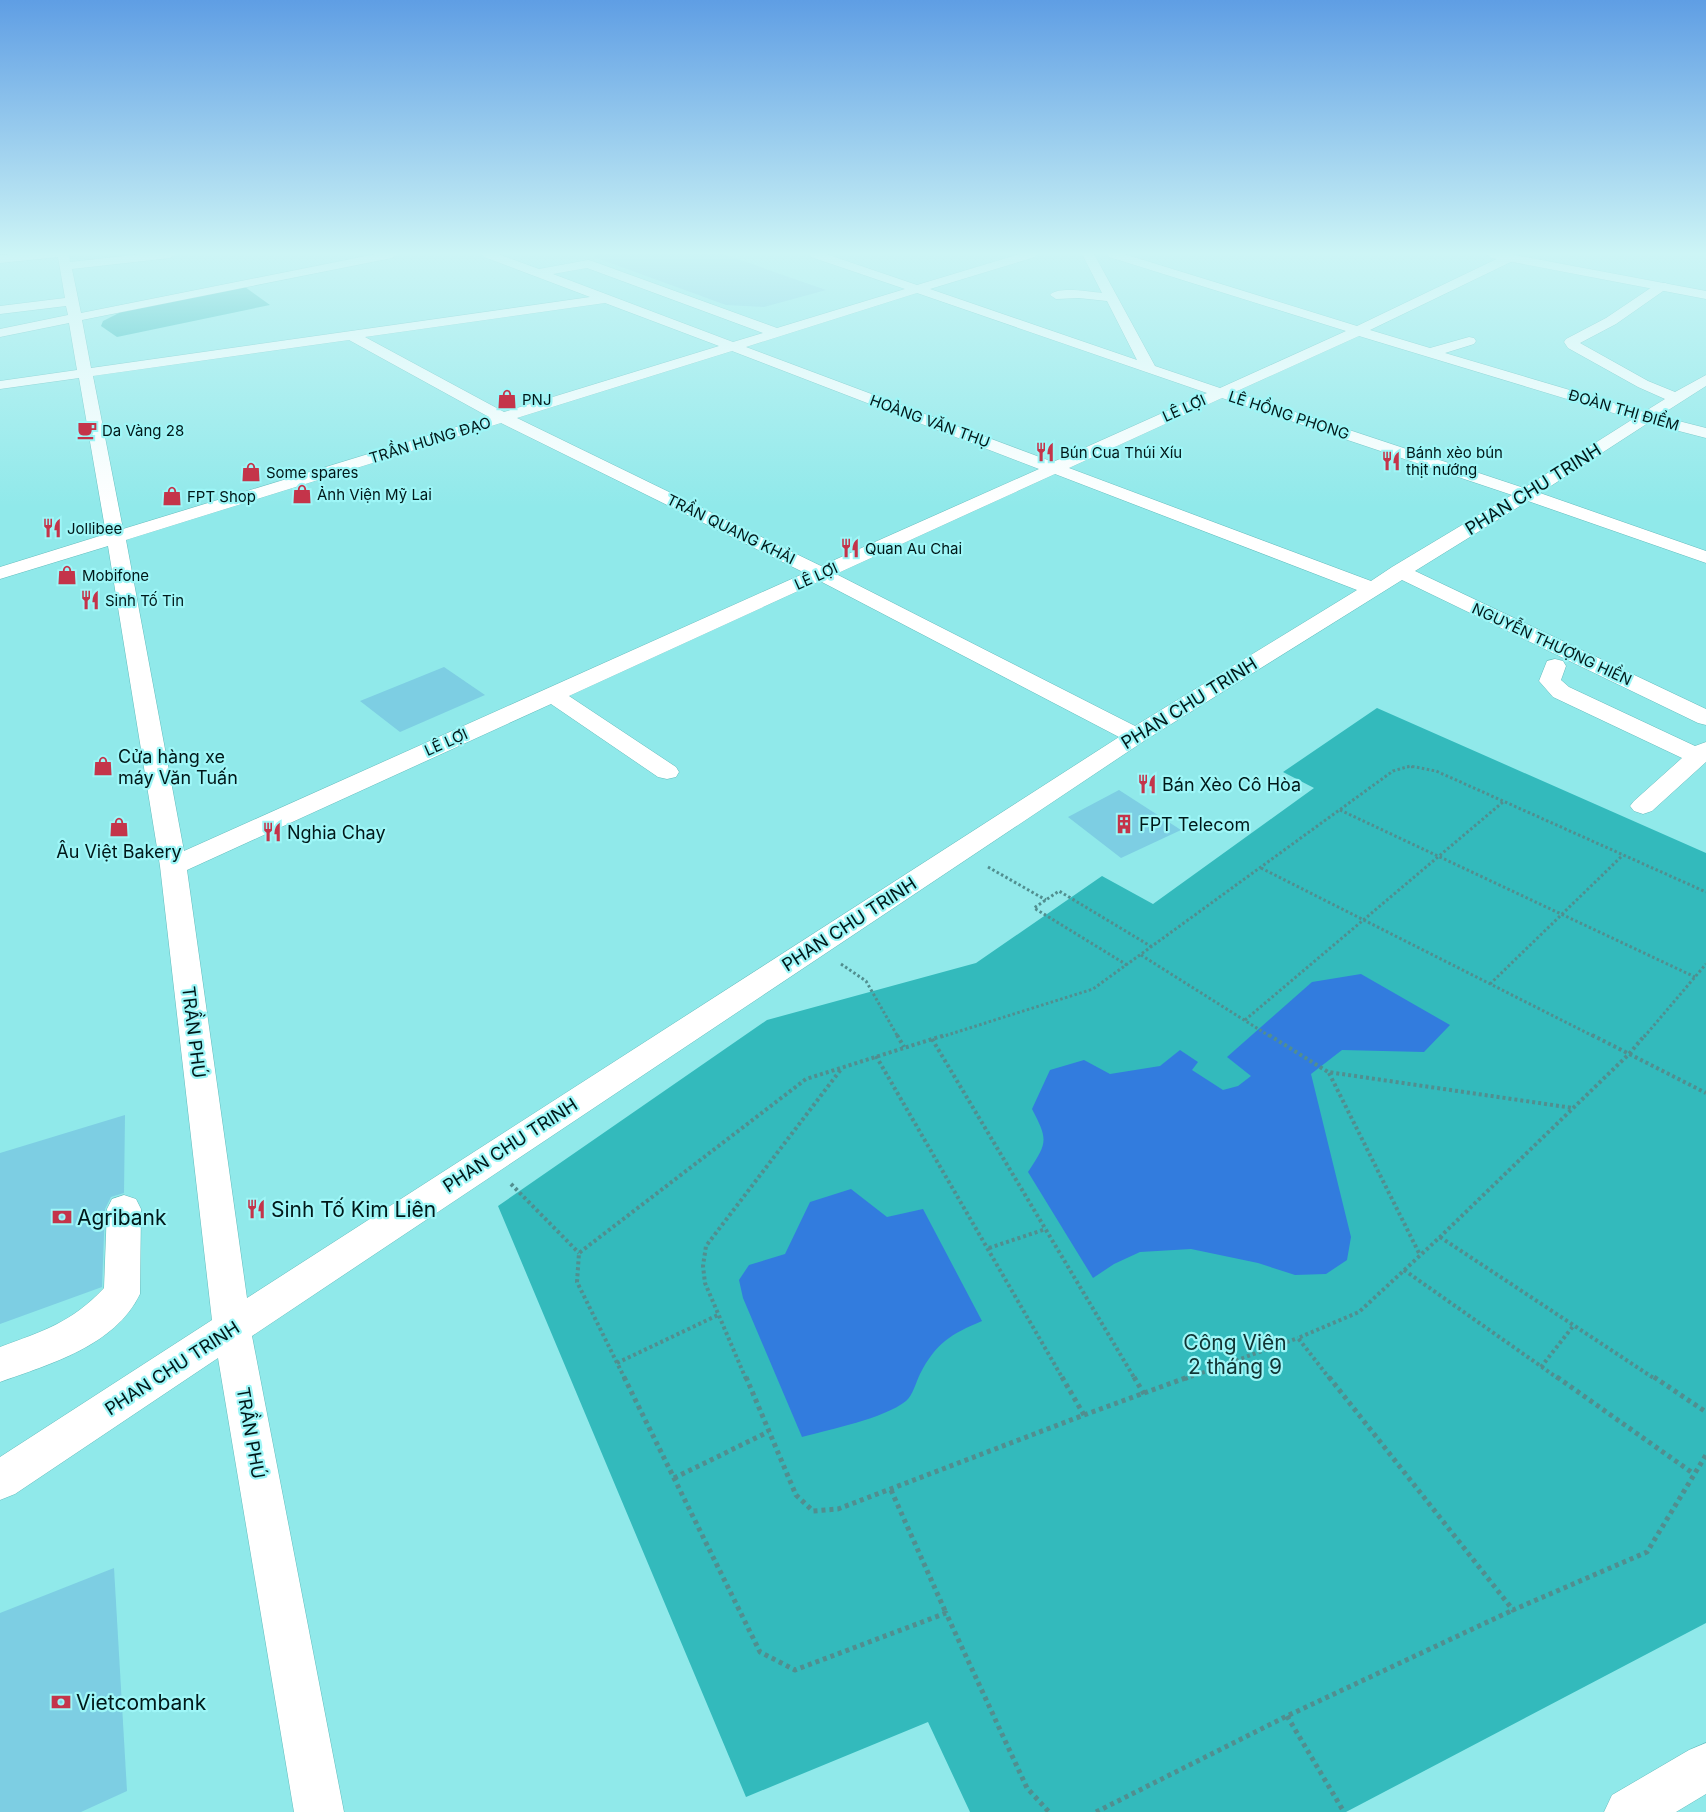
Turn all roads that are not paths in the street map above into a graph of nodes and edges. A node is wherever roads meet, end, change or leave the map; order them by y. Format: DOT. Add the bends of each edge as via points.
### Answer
graph roads {
  1 [pos="77,339"];
  2 [pos="334,339"];
  3 [pos="357,339"];
  4 [pos="709,339"];
  5 [pos="752,339"];
  6 [pos="1061,339"];
  7 [pos="1133,339"];
  8 [pos="1341,339"];
  9 [pos="1383,339"];
  10 [pos="1577,339"];
  11 [pos="1469,341"];
  12 [pos="728,346"];
  13 [pos="1430,353"];
  14 [pos="1149,369"];
  15 [pos="84,373"];
  16 [pos="1706,379"];
  17 [pos="0,385"];
  18 [pos="1220,392"];
  19 [pos="1676,398"];
  20 [pos="504,417"];
  21 [pos="1647,418"];
  22 [pos="1706,433"];
  23 [pos="1054,466"];
  24 [pos="1526,494"];
  25 [pos="114,538"];
  26 [pos="1706,557"];
  27 [pos="1399,571"];
  28 [pos="0,573"];
  29 [pos="821,574"];
  30 [pos="1372,589"];
  31 [pos="1555,666"];
  32 [pos="553,694"];
  33 [pos="1706,718"];
  34 [pos="1136,736"];
  35 [pos="1702,753"];
  36 [pos="667,772"];
  37 [pos="1643,806"];
  38 [pos="172,866"];
  39 [pos="124,1209"];
  40 [pos="232,1328"];
  41 [pos="0,1365"];
  42 [pos="0,1480"];
  43 [pos="1706,1767"];
  44 [pos="319,1812"];
  45 [pos="1629,1812"];
  1 -- 15 [label="street, TRẦN PHÚ"];
  2 -- 15 [label="street"];
  3 -- 20 [label="street, TRẦN QUANG KHẢI"];
  4 -- 12 [label="street, HOÀNG VĂN THỤ"];
  5 -- 12 [label="street, TRẦN HƯNG ĐẠO"];
  6 -- 14 [label="street, LÊ HỒNG PHONG"];
  7 -- 14 [label="street"];
  8 -- 18 [label="street, LÊ LỢI"];
  9 -- 13 [label="street, ĐOÀN THỊ ĐIỂM"];
  10 -- 19 [label="street" via="1571,342 1573,346"];
  11 -- 13 [label="street"];
  12 -- 20 [label="street, TRẦN HƯNG ĐẠO"];
  12 -- 23 [label="street, HOÀNG VĂN THỤ"];
  13 -- 21 [label="street, ĐOÀN THỊ ĐIỂM"];
  14 -- 18 [label="street, LÊ HỒNG PHONG"];
  15 -- 17 [label="street"];
  15 -- 25 [label="street, TRẦN PHÚ"];
  16 -- 19 [label="street, PHAN CHU TRINH"];
  18 -- 23 [label="street, LÊ LỢI"];
  18 -- 24 [label="street, LÊ HỒNG PHONG"];
  19 -- 21 [label="street, PHAN CHU TRINH"];
  20 -- 25 [label="street, TRẦN HƯNG ĐẠO"];
  20 -- 29 [label="street, TRẦN QUANG KHẢI"];
  21 -- 22 [label="street, ĐOÀN THỊ ĐIỂM"];
  21 -- 24 [label="street, PHAN CHU TRINH"];
  23 -- 29 [label="street, LÊ LỢI"];
  23 -- 30 [label="street, HOÀNG VĂN THỤ"];
  24 -- 26 [label="street, LÊ HỒNG PHONG"];
  24 -- 27 [label="street, PHAN CHU TRINH"];
  25 -- 28 [label="street, TRẦN HƯNG ĐẠO"];
  25 -- 38 [label="street, TRẦN PHÚ"];
  27 -- 30 [label="street, PHAN CHU TRINH"];
  27 -- 33 [label="street, NGUYỄN THƯỢNG HIỀN"];
  29 -- 32 [label="street, LÊ LỢI"];
  29 -- 34 [label="street, TRẦN QUANG KHẢI"];
  30 -- 34 [label="street, PHAN CHU TRINH"];
  31 -- 35 [label="street" via="1550,681 1562,692"];
  32 -- 36 [label="street"];
  32 -- 38 [label="street, LÊ LỢI"];
  34 -- 40 [label="street, PHAN CHU TRINH"];
  35 -- 37 [label="street"];
  38 -- 40 [label="street, TRẦN PHÚ"];
  39 -- 41 [label="street" via="122,1294 101,1317 75,1335"];
  40 -- 42 [label="street, PHAN CHU TRINH"];
  40 -- 44 [label="street, TRẦN PHÚ"];
  43 -- 45 [label="street"];
}
